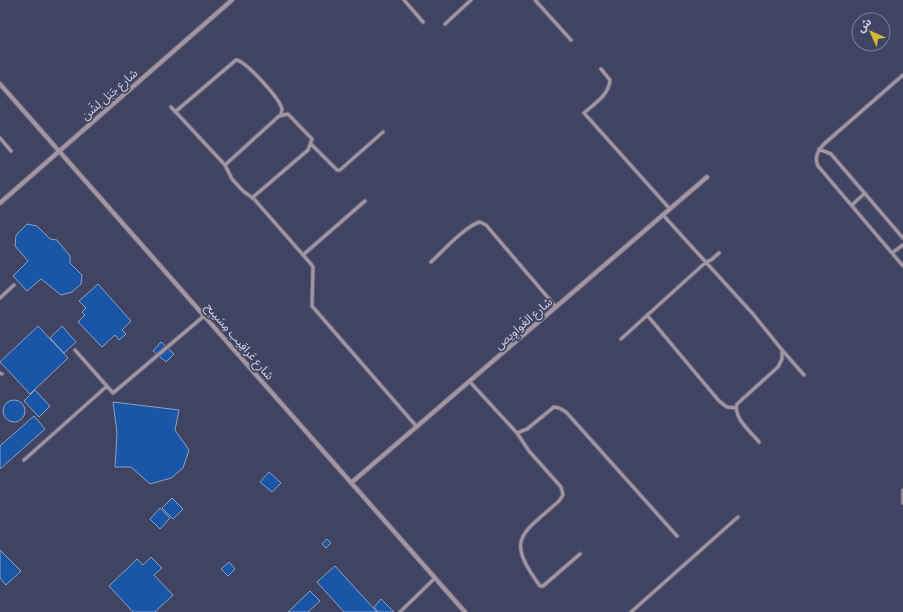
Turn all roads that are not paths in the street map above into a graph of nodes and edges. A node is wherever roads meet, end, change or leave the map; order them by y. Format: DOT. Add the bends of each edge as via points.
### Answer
graph roads {
  1 [pos="232,0"];
  2 [pos="404,0"];
  3 [pos="472,0"];
  4 [pos="535,0"];
  5 [pos="423,22"];
  6 [pos="445,24"];
  7 [pos="571,40"];
  8 [pos="601,69"];
  9 [pos="903,75"];
  10 [pos="0,84"];
  11 [pos="171,107"];
  12 [pos="175,112"];
  13 [pos="281,115"];
  14 [pos="383,132"];
  15 [pos="0,138"];
  16 [pos="311,144"];
  17 [pos="819,149"];
  18 [pos="11,151"];
  19 [pos="59,151"];
  20 [pos="224,165"];
  21 [pos="707,177"];
  22 [pos="864,193"];
  23 [pos="252,198"];
  24 [pos="365,201"];
  25 [pos="0,203"];
  26 [pos="852,205"];
  27 [pos="670,209"];
  28 [pos="663,215"];
  29 [pos="903,238"];
  30 [pos="903,244"];
  31 [pos="719,253"];
  32 [pos="892,253"];
  33 [pos="303,255"];
  34 [pos="431,262"];
  35 [pos="706,262"];
  36 [pos="903,266"];
  37 [pos="14,285"];
  38 [pos="0,298"];
  39 [pos="556,307"];
  40 [pos="647,315"];
  41 [pos="204,316"];
  42 [pos="621,339"];
  43 [pos="75,350"];
  44 [pos="782,350"];
  45 [pos="804,375"];
  46 [pos="470,382"];
  47 [pos="107,386"];
  48 [pos="736,408"];
  49 [pos="417,427"];
  50 [pos="517,434"];
  51 [pos="759,442"];
  52 [pos="24,460"];
  53 [pos="351,483"];
  54 [pos="903,490"];
  55 [pos="903,503"];
  56 [pos="738,517"];
  57 [pos="677,536"];
  58 [pos="580,554"];
  59 [pos="435,578"];
  60 [pos="400,612"];
  61 [pos="464,612"];
  62 [pos="631,612"];
  1 -- 19 [label="street, شارع جَبَل لِشَن"];
  2 -- 5 [label="lane"];
  3 -- 6 [label="lane"];
  4 -- 7 [label="lane"];
  8 -- 27 [label="lane" via="610,80 609,87 606,94 584,113"];
  9 -- 17 [label="lane"];
  10 -- 19 [label="street, شارع عَراقِيب مِسَيبِح"];
  11 -- 12 [label="lane"];
  12 -- 13 [label="lane" via="236,60 240,60 275,96 282,108"];
  12 -- 20 [label="lane"];
  13 -- 16 [label="lane" via="288,114 308,133 312,139"];
  13 -- 20 [label="lane"];
  14 -- 16 [label="lane" via="340,170 331,165"];
  15 -- 18 [label="lane"];
  16 -- 23 [label="lane" via="308,150"];
  17 -- 22 [label="lane" via="831,154"];
  17 -- 26 [label="lane" via="816,161 818,166"];
  19 -- 25 [label="street, شارع جَبَل لِشَن"];
  19 -- 41 [label="street, شارع عَراقِيب مِسَيبِح"];
  20 -- 23 [label="lane" via="232,180"];
  21 -- 27 [label="street, شارع الغَواوِيص"];
  22 -- 26 [label="lane"];
  22 -- 29 [label="lane"];
  23 -- 33 [label="lane"];
  24 -- 33 [label="lane"];
  26 -- 32 [label="lane"];
  27 -- 28 [label="street, شارع الغَواوِيص"];
  28 -- 35 [label="lane"];
  28 -- 39 [label="street, شارع الغَواوِيص"];
  30 -- 32 [label="lane"];
  31 -- 35 [label="lane"];
  32 -- 36 [label="lane"];
  33 -- 49 [label="lane" via="313,267 312,306"];
  34 -- 39 [label="lane" via="466,230 480,222 486,225"];
  35 -- 40 [label="lane"];
  35 -- 44 [label="lane"];
  37 -- 38 [label="lane"];
  39 -- 46 [label="street, شارع الغَواوِيص"];
  40 -- 42 [label="lane"];
  40 -- 48 [label="lane" via="719,400 727,406"];
  41 -- 47 [label="lane" via="113,393"];
  41 -- 53 [label="street, شارع عَراقِيب مِسَيبِح"];
  43 -- 47 [label="lane"];
  44 -- 45 [label="lane"];
  44 -- 48 [label="lane" via="782,359 778,367 737,404"];
  46 -- 49 [label="street, شارع الغَواوِيص"];
  46 -- 50 [label="lane"];
  47 -- 52 [label="lane"];
  48 -- 51 [label="lane" via="737,415"];
  49 -- 53 [label="street, شارع الغَواوِيص"];
  50 -- 57 [label="lane" via="554,407 566,412"];
  50 -- 58 [label="lane" via="561,487 563,495 523,535 519,543 523,561 540,586 543,586"];
  53 -- 59 [label="street, شارع عَراقِيب مِسَيبِح"];
  54 -- 55 [label="lane"];
  56 -- 62 [label="lane"];
  59 -- 60 [label="lane"];
  59 -- 61 [label="street, شارع عَراقِيب مِسَيبِح"];
}
